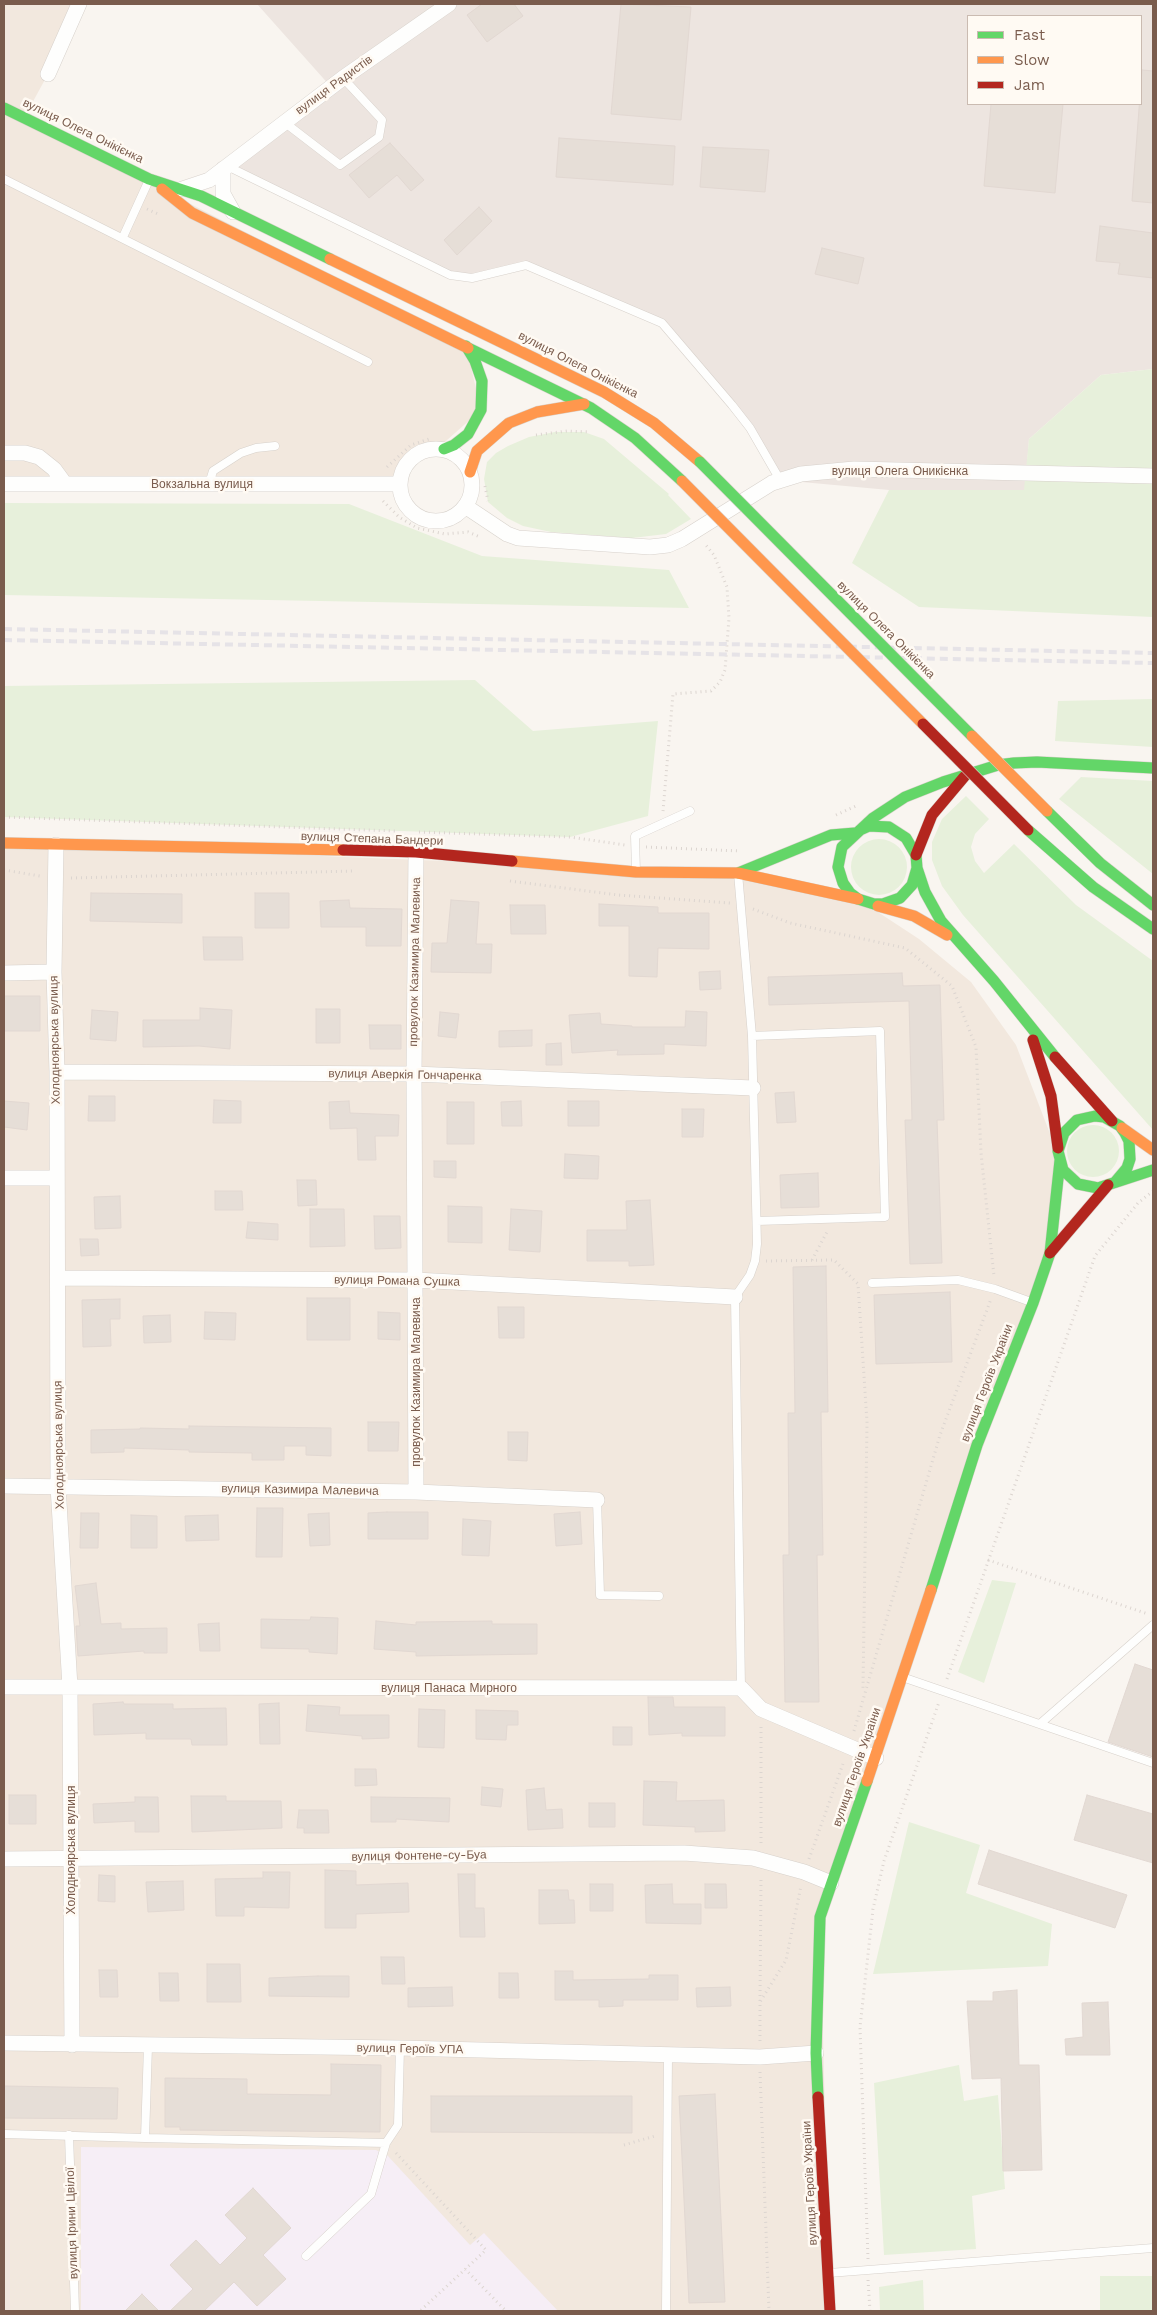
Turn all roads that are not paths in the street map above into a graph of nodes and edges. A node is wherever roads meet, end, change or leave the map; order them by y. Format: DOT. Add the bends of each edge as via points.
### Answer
graph roads {
  1 [pos="79,4"];
  2 [pos="448,4"];
  3 [pos="48,74"];
  4 [pos="343,78"];
  5 [pos="4,108"];
  6 [pos="284,122"];
  7 [pos="225,167"];
  8 [pos="4,178"];
  9 [pos="150,179"];
  10 [pos="180,189"];
  11 [pos="233,212"];
  12 [pos="123,238"];
  13 [pos="466,346"];
  14 [pos="368,362"];
  15 [pos="584,404"];
  16 [pos="274,446"];
  17 [pos="444,449"];
  18 [pos="4,453"];
  19 [pos="470,472"];
  20 [pos="1153,476"];
  21 [pos="780,480"];
  22 [pos="4,484"];
  23 [pos="65,484"];
  24 [pos="209,484"];
  25 [pos="400,484"];
  26 [pos="465,506"];
  27 [pos="1153,768"];
  28 [pos="966,775"];
  29 [pos="690,811"];
  30 [pos="858,831"];
  31 [pos="4,842"];
  32 [pos="56,845"];
  33 [pos="416,852"];
  34 [pos="916,855"];
  35 [pos="917,868"];
  36 [pos="636,872"];
  37 [pos="738,873"];
  38 [pos="858,899"];
  39 [pos="874,904"];
  40 [pos="1153,905"];
  41 [pos="1153,929"];
  42 [pos="959,943"];
  43 [pos="54,972"];
  44 [pos="4,973"];
  45 [pos="1022,1018"];
  46 [pos="752,1036"];
  47 [pos="57,1072"];
  48 [pos="414,1074"];
  49 [pos="753,1088"];
  50 [pos="1116,1123"];
  51 [pos="1153,1150"];
  52 [pos="1059,1156"];
  53 [pos="1153,1170"];
  54 [pos="4,1178"];
  55 [pos="56,1178"];
  56 [pos="1112,1183"];
  57 [pos="757,1221"];
  58 [pos="1050,1253"];
  59 [pos="58,1278"];
  60 [pos="415,1280"];
  61 [pos="872,1283"];
  62 [pos="735,1297"];
  63 [pos="1033,1302"];
  64 [pos="4,1486"];
  65 [pos="58,1486"];
  66 [pos="416,1492"];
  67 [pos="597,1500"];
  68 [pos="659,1596"];
  69 [pos="1153,1625"];
  70 [pos="903,1678"];
  71 [pos="4,1687"];
  72 [pos="70,1688"];
  73 [pos="741,1688"];
  74 [pos="1041,1723"];
  75 [pos="876,1758"];
  76 [pos="1153,1763"];
  77 [pos="4,1859"];
  78 [pos="72,1859"];
  79 [pos="831,1883"];
  80 [pos="4,2043"];
  81 [pos="72,2045"];
  82 [pos="148,2046"];
  83 [pos="400,2048"];
  84 [pos="816,2053"];
  85 [pos="668,2054"];
  86 [pos="4,2134"];
  87 [pos="69,2136"];
  88 [pos="145,2138"];
  89 [pos="386,2143"];
  90 [pos="1153,2248"];
  91 [pos="306,2256"];
  92 [pos="829,2273"];
  93 [pos="75,2311"];
  94 [pos="666,2311"];
  95 [pos="830,2311"];
  1 -- 3 [label="street"];
  2 -- 4 [label="street, вулиця Радистів"];
  4 -- 6 [label="street, вулиця Радистів"];
  4 -- 6 [label="lane" via="382,120 379,137 340,165"];
  5 -- 9 [label="main road, вулиця Олега Онікієнка"];
  6 -- 7 [label="street, вулиця Радистів"];
  7 -- 10 [label="street, вулиця Радистів" via="204,183"];
  7 -- 11 [label="street" via="223,194"];
  7 -- 21 [label="lane" via="457,277 480,277 526,266 662,323 750,428"];
  8 -- 12 [label="lane"];
  9 -- 10 [label="main road, вулиця Олега Онікієнка"];
  9 -- 12 [label="lane"];
  9 -- 13 [label="main road, вулиця Олега Онікієнка" via="192,213"];
  10 -- 11 [label="main road, вулиця Олега Онікієнка"];
  11 -- 40 [label="main road, вулиця Олега Онікієнка, bridge" via="611,396 650,420 700,462 1100,863"];
  12 -- 14 [label="lane"];
  13 -- 15 [label="main road, вулиця Олега Онікієнка"];
  13 -- 17 [label="main road" via="482,381 482,410 468,434"];
  15 -- 19 [label="main road" via="537,412 509,423 477,452"];
  15 -- 41 [label="main road, вулиця Олега Онікієнка, bridge" via="635,438 682,481 1028,830 1093,887"];
  16 -- 24 [label="lane" via="241,453 213,471"];
  17 -- 19 [label="street" via="459,457"];
  17 -- 25 [label="street" via="416,454 404,468"];
  18 -- 23 [label="street" via="39,457"];
  19 -- 26 [label="street" via="472,490"];
  20 -- 21 [label="street, вулиця Олега Оникієнка" via="854,469 809,473"];
  21 -- 26 [label="street, вулиця Олега Оникієнка" via="690,535 659,546 518,538"];
  22 -- 23 [label="street, Вокзальна вулиця"];
  23 -- 24 [label="street, Вокзальна вулиця"];
  24 -- 25 [label="street, Вокзальна вулиця"];
  25 -- 26 [label="street" via="407,506 427,520 445,520"];
  27 -- 28 [label="main road" via="1029,763 998,765"];
  28 -- 30 [label="main road" via="905,797"];
  28 -- 34 [label="main road" via="936,810"];
  29 -- 36 [label="lane" via="635,836"];
  30 -- 34 [label="main road" via="869,826 889,827 906,838"];
  30 -- 37 [label="main road, вулиця Степана Бандери" via="831,835"];
  30 -- 38 [label="main road" via="842,847 838,867 844,885"];
  31 -- 32 [label="main road, вулиця Степана Бандери"];
  32 -- 33 [label="main road, вулиця Степана Бандери"];
  32 -- 43 [label="street, Холодноярська вулиця"];
  33 -- 36 [label="main road, вулиця Степана Бандери"];
  33 -- 48 [label="street, провулок Казимира Малевича"];
  34 -- 35 [label="main road"];
  35 -- 39 [label="main road" via="912,885 900,898"];
  35 -- 42 [label="main road" via="934,912"];
  36 -- 37 [label="main road, вулиця Степана Бандери"];
  37 -- 38 [label="main road, вулиця Степана Бандери"];
  37 -- 46 [label="lane"];
  38 -- 39 [label="main road"];
  39 -- 42 [label="main road" via="922,920"];
  42 -- 45 [label="main road"];
  43 -- 44 [label="street"];
  43 -- 47 [label="street, Холодноярська вулиця"];
  45 -- 50 [label="main road" via="1072,1079"];
  45 -- 52 [label="main road" via="1049,1089"];
  46 -- 49 [label="lane"];
  46 -- 57 [label="lane" via="880,1031 885,1217"];
  47 -- 48 [label="street, вулиця Аверкія Гончаренка"];
  47 -- 55 [label="street, Холодноярська вулиця"];
  48 -- 49 [label="street, вулиця Аверкія Гончаренка"];
  48 -- 60 [label="street, провулок Казимира Малевича"];
  49 -- 57 [label="lane"];
  50 -- 51 [label="main road"];
  50 -- 52 [label="main road" via="1095,1116 1077,1120 1064,1133"];
  50 -- 56 [label="main road" via="1129,1141 1130,1159 1127,1168"];
  52 -- 56 [label="main road" via="1070,1178 1078,1184 1098,1188"];
  52 -- 58 [label="main road, вулиця Героїв України"];
  53 -- 56 [label="main road"];
  54 -- 55 [label="street"];
  55 -- 59 [label="street, Холодноярська вулиця"];
  56 -- 58 [label="main road, вулиця Героїв України"];
  57 -- 62 [label="lane" via="755,1261"];
  58 -- 63 [label="main road, вулиця Героїв України"];
  59 -- 60 [label="street, вулиця Романа Сушка"];
  59 -- 65 [label="street, Холодноярська вулиця"];
  60 -- 62 [label="street, вулиця Романа Сушка"];
  60 -- 66 [label="street, провулок Казимира Малевича"];
  61 -- 63 [label="lane" via="958,1280"];
  62 -- 73 [label="lane"];
  63 -- 70 [label="main road, вулиця Героїв України" via="977,1446"];
  64 -- 65 [label="street, вулиця Казимира Малевича"];
  65 -- 66 [label="street, вулиця Казимира Малевича"];
  65 -- 72 [label="street, Холодноярська вулиця"];
  66 -- 67 [label="street, вулиця Казимира Малевича"];
  67 -- 68 [label="lane" via="600,1595"];
  69 -- 74 [label="lane"];
  70 -- 74 [label="lane"];
  70 -- 75 [label="main road, вулиця Героїв України"];
  71 -- 72 [label="street, вулиця Панаса Мирного"];
  72 -- 73 [label="street, вулиця Панаса Мирного"];
  72 -- 78 [label="street, Холодноярська вулиця"];
  73 -- 75 [label="street" via="762,1709"];
  74 -- 76 [label="lane"];
  75 -- 79 [label="main road, вулиця Героїв України"];
  77 -- 78 [label="street, вулиця Фонтене-су-Буа"];
  78 -- 79 [label="street, вулиця Фонтене-су-Буа" via="684,1853 753,1858"];
  78 -- 81 [label="street, Холодноярська вулиця"];
  79 -- 84 [label="main road, вулиця Героїв України" via="820,1917"];
  80 -- 81 [label="street, вулиця Героїв УПА"];
  81 -- 82 [label="street, вулиця Героїв УПА"];
  82 -- 83 [label="street, вулиця Героїв УПА"];
  82 -- 88 [label="lane"];
  83 -- 85 [label="street, вулиця Героїв УПА"];
  83 -- 89 [label="lane" via="398,2125"];
  84 -- 85 [label="street, вулиця Героїв УПА" via="760,2056"];
  84 -- 92 [label="main road, вулиця Героїв України"];
  85 -- 94 [label="lane"];
  86 -- 87 [label="lane"];
  87 -- 88 [label="lane"];
  87 -- 93 [label="lane, вулиця Ірини Цвілої"];
  88 -- 89 [label="lane"];
  89 -- 91 [label="lane" via="371,2194"];
  90 -- 92 [label="lane"];
  92 -- 95 [label="main road, вулиця Героїв України"];
}
